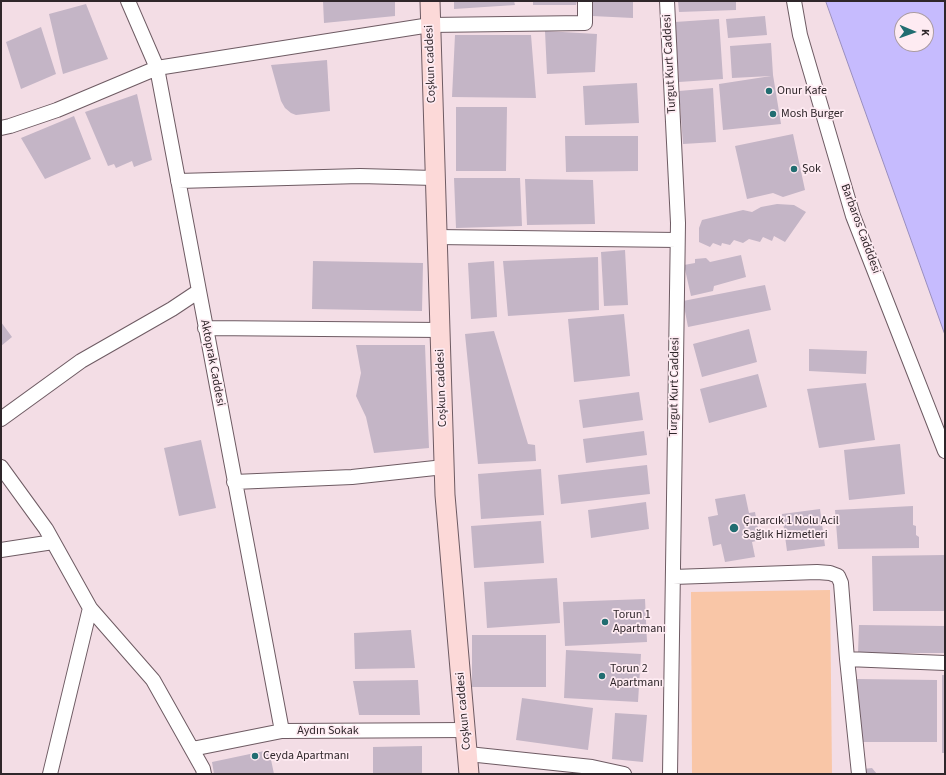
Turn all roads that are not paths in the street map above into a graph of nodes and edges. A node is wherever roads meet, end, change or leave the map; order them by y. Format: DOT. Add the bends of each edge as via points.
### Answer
graph roads {
  1 [pos="128,1"];
  2 [pos="430,1"];
  3 [pos="584,1"];
  4 [pos="667,1"];
  5 [pos="794,1"];
  6 [pos="430,25"];
  7 [pos="157,68"];
  8 [pos="1,128"];
  9 [pos="434,178"];
  10 [pos="178,180"];
  11 [pos="436,237"];
  12 [pos="678,240"];
  13 [pos="198,291"];
  14 [pos="206,328"];
  15 [pos="440,330"];
  16 [pos="1,420"];
  17 [pos="945,451"];
  18 [pos="1,467"];
  19 [pos="444,467"];
  20 [pos="234,482"];
  21 [pos="53,542"];
  22 [pos="1,550"];
  23 [pos="673,577"];
  24 [pos="90,608"];
  25 [pos="847,659"];
  26 [pos="945,663"];
  27 [pos="466,730"];
  28 [pos="282,731"];
  29 [pos="192,749"];
  30 [pos="468,754"];
  31 [pos="50,774"];
  32 [pos="204,774"];
  33 [pos="469,774"];
  34 [pos="624,774"];
  35 [pos="670,774"];
  36 [pos="859,774"];
  1 -- 7 [label="street, Aktoprak Caddesi"];
  2 -- 6 [label="street, Coşkun caddesi"];
  3 -- 6 [label="street" via="585,23"];
  4 -- 12 [label="street, Turgut Kurt Caddesi"];
  5 -- 17 [label="street, Barbaros Cadddesi" via="800,36 853,216"];
  6 -- 7 [label="street"];
  6 -- 9 [label="street, Coşkun caddesi"];
  7 -- 8 [label="street" via="57,110"];
  7 -- 10 [label="street, Aktoprak Caddesi"];
  9 -- 10 [label="street" via="360,176"];
  9 -- 11 [label="street, Coşkun caddesi"];
  10 -- 13 [label="street, Aktoprak Caddesi"];
  11 -- 12 [label="street"];
  11 -- 15 [label="street, Coşkun caddesi"];
  12 -- 23 [label="street, Turgut Kurt Caddesi"];
  13 -- 14 [label="street, Aktoprak Caddesi"];
  13 -- 16 [label="street" via="81,361"];
  14 -- 15 [label="street"];
  14 -- 20 [label="street, Aktoprak Caddesi"];
  15 -- 19 [label="street, Coşkun caddesi"];
  18 -- 21 [label="street"];
  19 -- 20 [label="street" via="352,478"];
  19 -- 27 [label="street, Coşkun caddesi"];
  20 -- 28 [label="street, Aktoprak Caddesi"];
  21 -- 22 [label="street"];
  21 -- 24 [label="street"];
  23 -- 25 [label="street" via="817,572 838,576 841,582"];
  23 -- 35 [label="street, Turgut Kurt Caddesi"];
  24 -- 29 [label="street" via="152,680"];
  24 -- 31 [label="street"];
  25 -- 26 [label="street"];
  25 -- 36 [label="street"];
  27 -- 28 [label="street, Aydın Sokak"];
  27 -- 30 [label="street, Coşkun caddesi"];
  28 -- 29 [label="street, Aydın Sokak"];
  29 -- 32 [label="street"];
  30 -- 33 [label="street, Coşkun caddesi"];
  30 -- 34 [label="street" via="592,767"];
}
